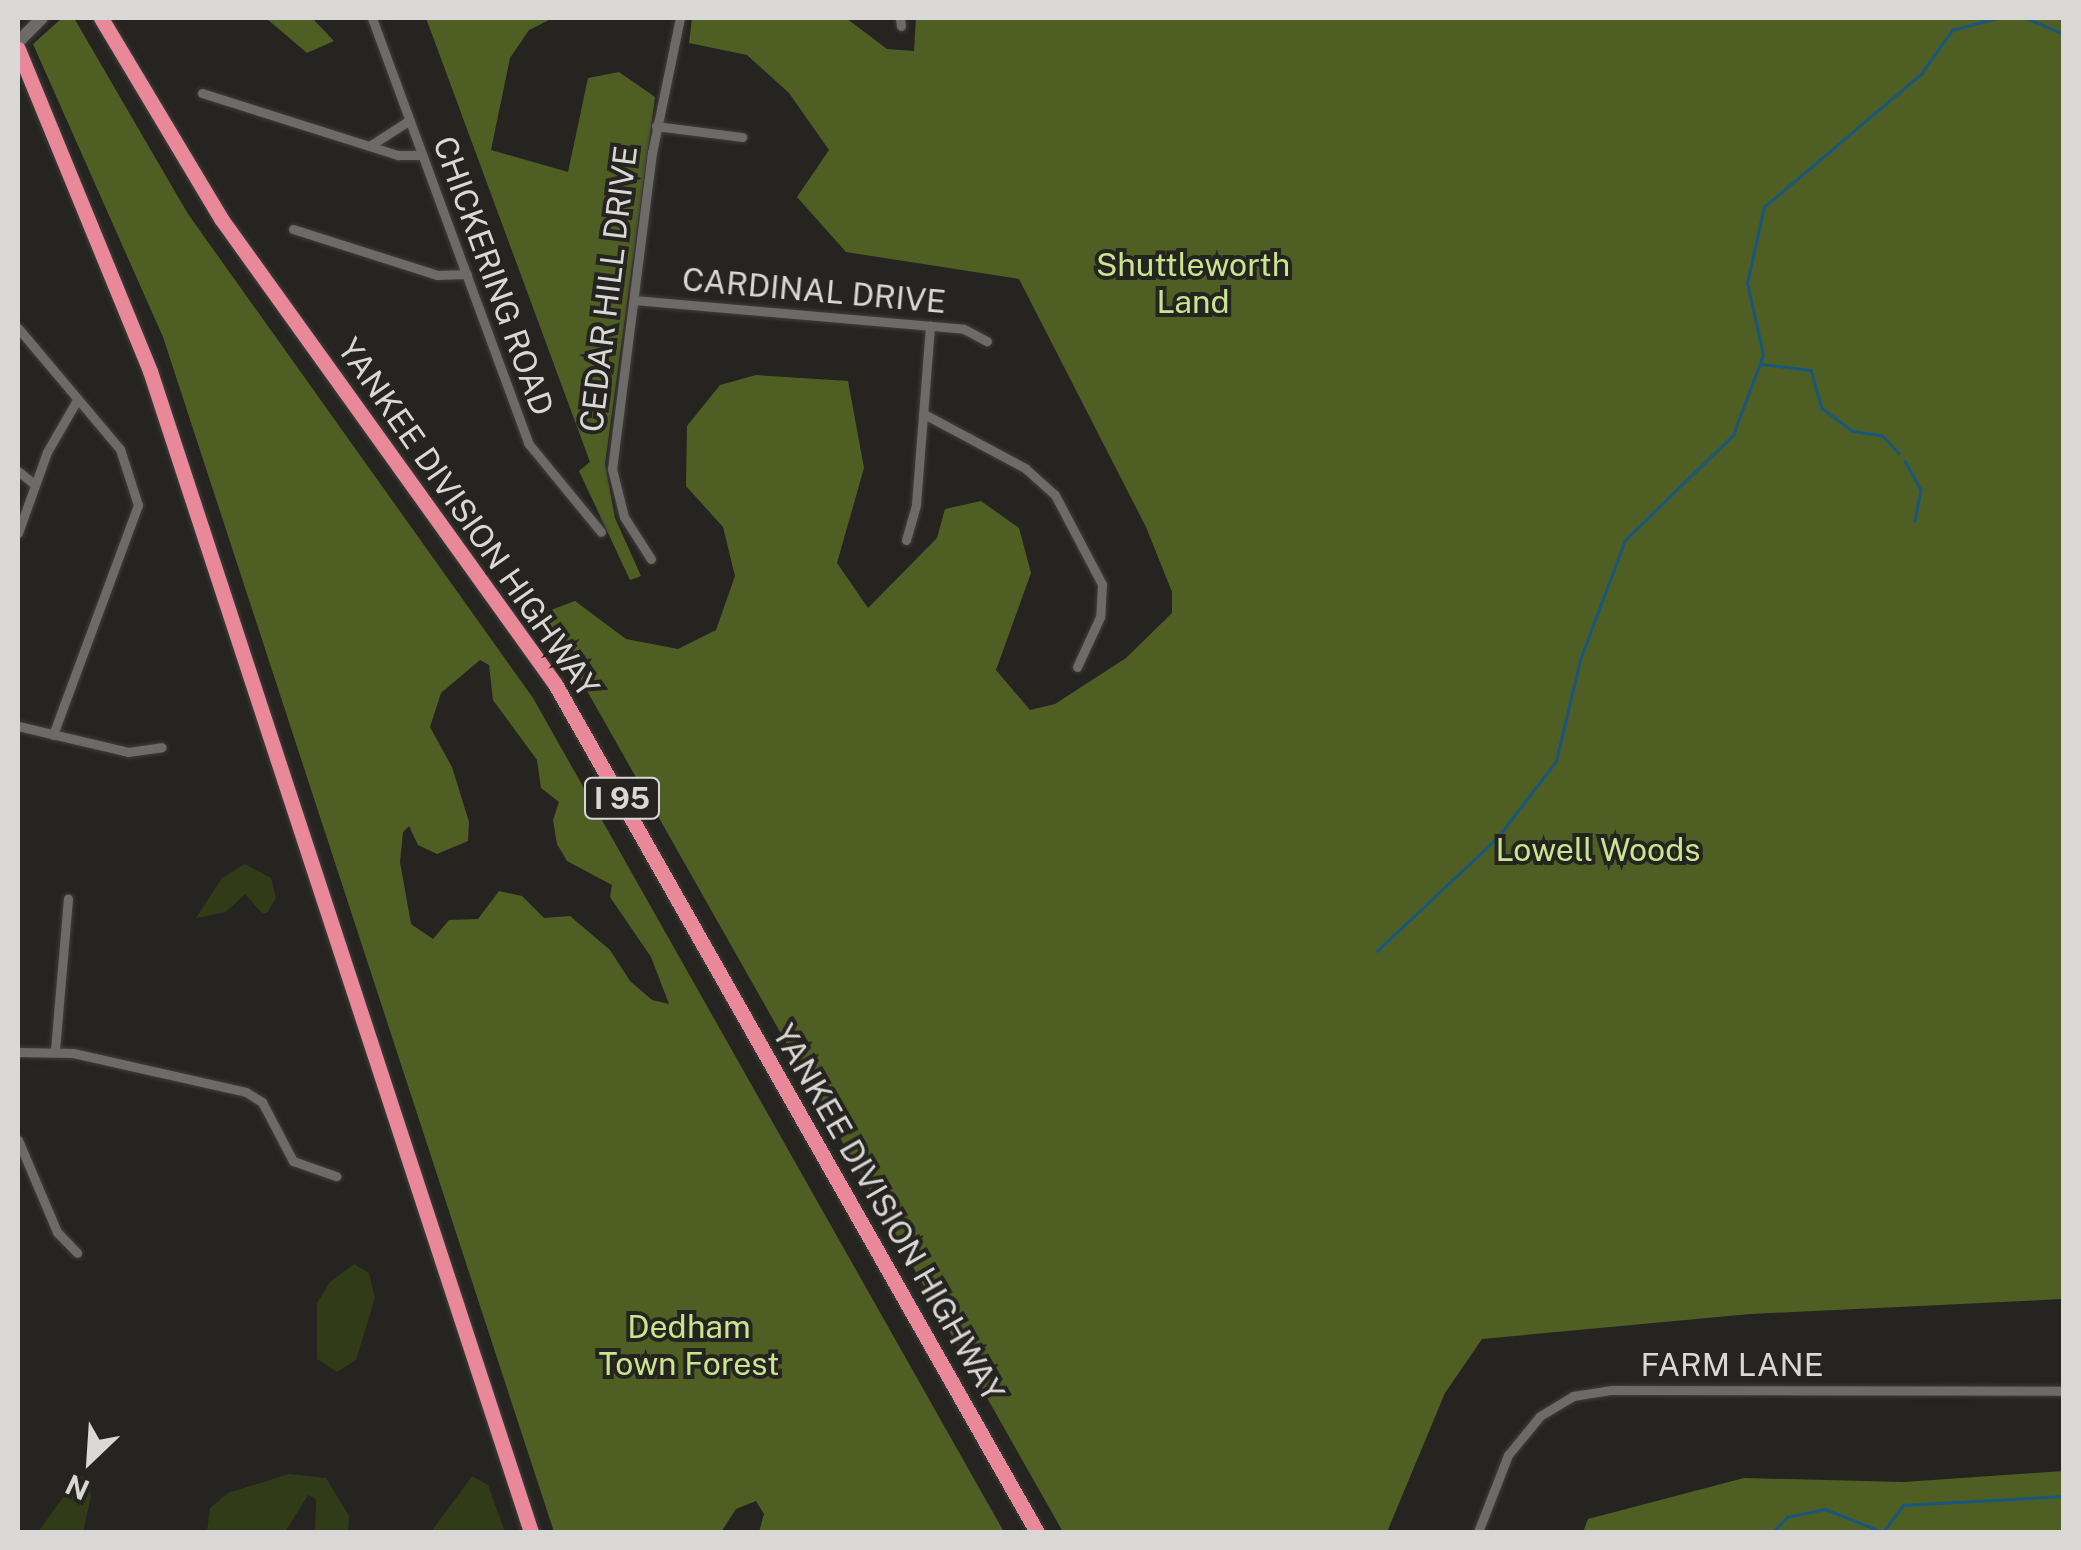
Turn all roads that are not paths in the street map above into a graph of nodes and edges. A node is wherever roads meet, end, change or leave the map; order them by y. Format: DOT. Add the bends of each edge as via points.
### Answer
graph roads {
  1 [pos="101,18"];
  2 [pos="372,18"];
  3 [pos="680,18"];
  4 [pos="38,22"];
  5 [pos="19,52"];
  6 [pos="202,92"];
  7 [pos="410,120"];
  8 [pos="656,126"];
  9 [pos="742,137"];
  10 [pos="371,145"];
  11 [pos="422,155"];
  12 [pos="293,229"];
  13 [pos="467,274"];
  14 [pos="634,300"];
  15 [pos="930,326"];
  16 [pos="18,328"];
  17 [pos="987,341"];
  18 [pos="77,400"];
  19 [pos="924,414"];
  20 [pos="18,471"];
  21 [pos="34,484"];
  22 [pos="601,532"];
  23 [pos="18,533"];
  24 [pos="906,540"];
  25 [pos="652,559"];
  26 [pos="1077,667"];
  27 [pos="18,726"];
  28 [pos="54,734"];
  29 [pos="162,747"];
  30 [pos="68,899"];
  31 [pos="55,1050"];
  32 [pos="18,1052"];
  33 [pos="18,1140"];
  34 [pos="336,1176"];
  35 [pos="77,1253"];
  36 [pos="2064,1391"];
  37 [pos="531,1532"];
  38 [pos="1037,1532"];
  39 [pos="1478,1532"];
  1 -- 38 [label="highway, YANKEE DIVISION HIGHWAY / I 95" via="222,220 555,684"];
  2 -- 7 [label="street, CHICKERING ROAD"];
  3 -- 8 [label="street, CEDAR HILL DRIVE"];
  4 -- 5 [label="main road"];
  5 -- 37 [label="highway" via="150,371"];
  6 -- 10 [label="street"];
  7 -- 10 [label="street"];
  7 -- 11 [label="street, CHICKERING ROAD"];
  8 -- 9 [label="street"];
  8 -- 14 [label="street, CEDAR HILL DRIVE"];
  10 -- 11 [label="street" via="406,157"];
  11 -- 13 [label="street, CHICKERING ROAD"];
  12 -- 13 [label="street" via="436,275"];
  13 -- 22 [label="street, CHICKERING ROAD" via="528,443"];
  14 -- 15 [label="street, CARDINAL DRIVE"];
  14 -- 25 [label="street, CEDAR HILL DRIVE" via="612,470 624,518"];
  15 -- 17 [label="street, CARDINAL DRIVE" via="964,329"];
  15 -- 19 [label="street"];
  16 -- 18 [label="street"];
  18 -- 21 [label="street"];
  18 -- 28 [label="street" via="120,449 138,515"];
  19 -- 24 [label="street"];
  19 -- 26 [label="street" via="1025,468 1055,495 1102,584 1100,617"];
  20 -- 21 [label="street"];
  21 -- 23 [label="street"];
  27 -- 28 [label="street"];
  28 -- 29 [label="street" via="128,752"];
  30 -- 31 [label="street"];
  31 -- 32 [label="street"];
  31 -- 34 [label="street" via="246,1092 262,1102 293,1161"];
  33 -- 35 [label="street" via="57,1232"];
  36 -- 39 [label="street, FARM LANE" via="1612,1390 1574,1396 1540,1416 1508,1455"];
}
